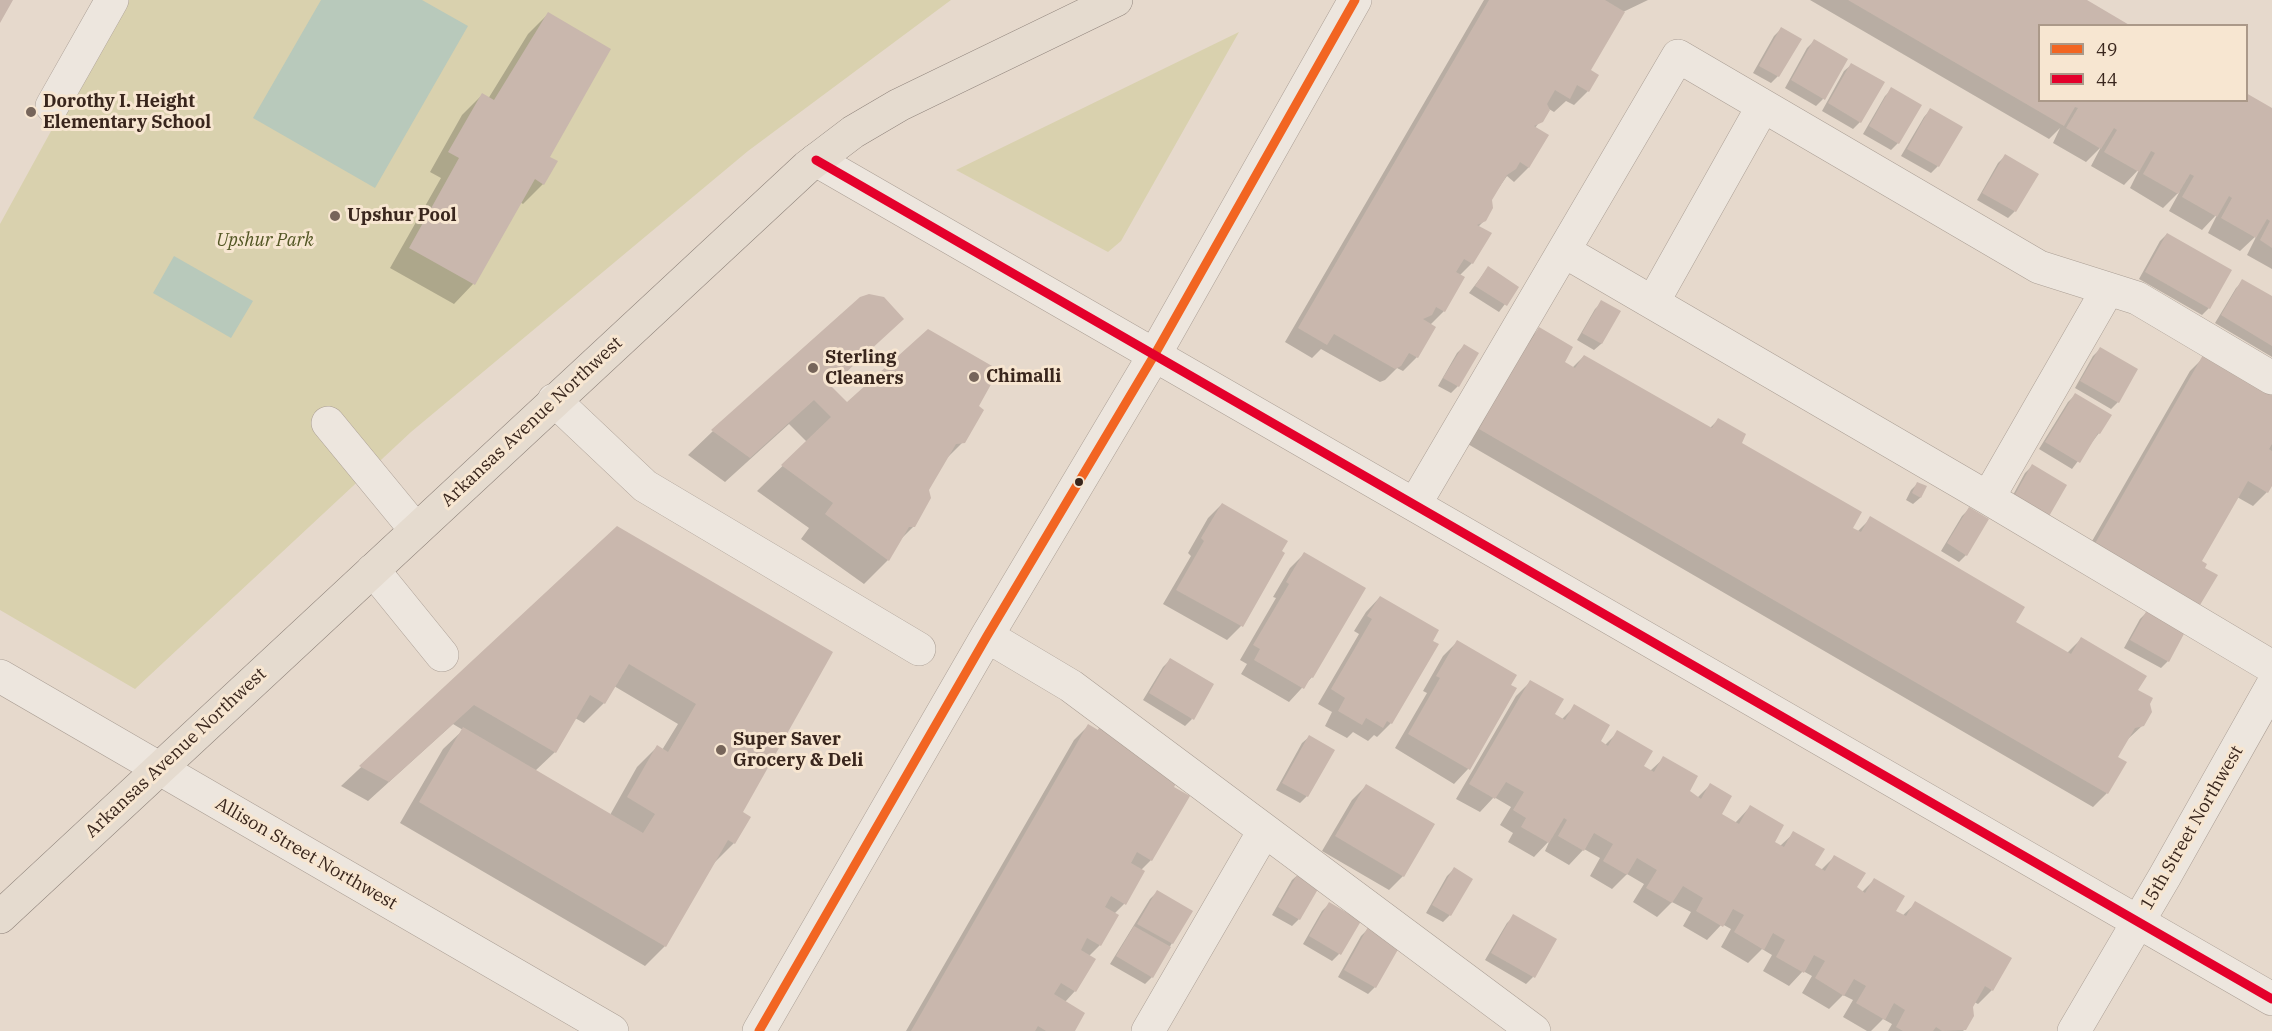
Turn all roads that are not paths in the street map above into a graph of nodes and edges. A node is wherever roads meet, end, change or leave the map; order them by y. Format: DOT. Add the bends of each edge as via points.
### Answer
graph roads {
  1 [pos="112,0"];
  2 [pos="1116,0"];
  3 [pos="1355,0"];
  4 [pos="52,106"];
  5 [pos="1763,106"];
  6 [pos="816,160"];
  7 [pos="1564,251"];
  8 [pos="2108,289"];
  9 [pos="1653,302"];
  10 [pos="1155,354"];
  11 [pos="2272,378"];
  12 [pos="554,400"];
  13 [pos="328,423"];
  14 [pos="1988,498"];
  15 [pos="1415,504"];
  16 [pos="416,530"];
  17 [pos="373,570"];
  18 [pos="987,636"];
  19 [pos="919,649"];
  20 [pos="442,655"];
  21 [pos="2272,667"];
  22 [pos="0,676"];
  23 [pos="2272,686"];
  24 [pos="160,769"];
  25 [pos="1264,831"];
  26 [pos="0,916"];
  27 [pos="2138,922"];
  28 [pos="2272,999"];
  29 [pos="612,1031"];
  30 [pos="759,1031"];
  31 [pos="1148,1031"];
  32 [pos="1534,1031"];
  33 [pos="2074,1031"];
  1 -- 4 [label="street"];
  2 -- 6 [label="main road, Arkansas Avenue Northwest" via="899,105"];
  3 -- 10 [label="street"];
  5 -- 7 [label="street" via="1678,56"];
  5 -- 8 [label="street" via="2039,267"];
  5 -- 9 [label="street"];
  6 -- 10 [label="street"];
  6 -- 12 [label="main road, Arkansas Avenue Northwest"];
  7 -- 9 [label="street"];
  7 -- 15 [label="street"];
  8 -- 11 [label="street" via="2137,298"];
  8 -- 14 [label="street"];
  9 -- 14 [label="street"];
  10 -- 15 [label="street"];
  10 -- 18 [label="street"];
  12 -- 16 [label="main road, Arkansas Avenue Northwest"];
  12 -- 19 [label="street" via="645,486"];
  13 -- 16 [label="street"];
  14 -- 21 [label="street"];
  15 -- 27 [label="street"];
  16 -- 17 [label="main road, Arkansas Avenue Northwest"];
  17 -- 20 [label="street"];
  17 -- 24 [label="main road, Arkansas Avenue Northwest"];
  18 -- 25 [label="street" via="1071,686"];
  18 -- 30 [label="street"];
  22 -- 24 [label="street, Allison Street Northwest"];
  23 -- 27 [label="street, 15th Street Northwest"];
  24 -- 26 [label="main road, Arkansas Avenue Northwest"];
  24 -- 29 [label="street, Allison Street Northwest"];
  25 -- 31 [label="street"];
  25 -- 32 [label="street"];
  27 -- 28 [label="street"];
  27 -- 33 [label="street, 15th Street Northwest"];
}
